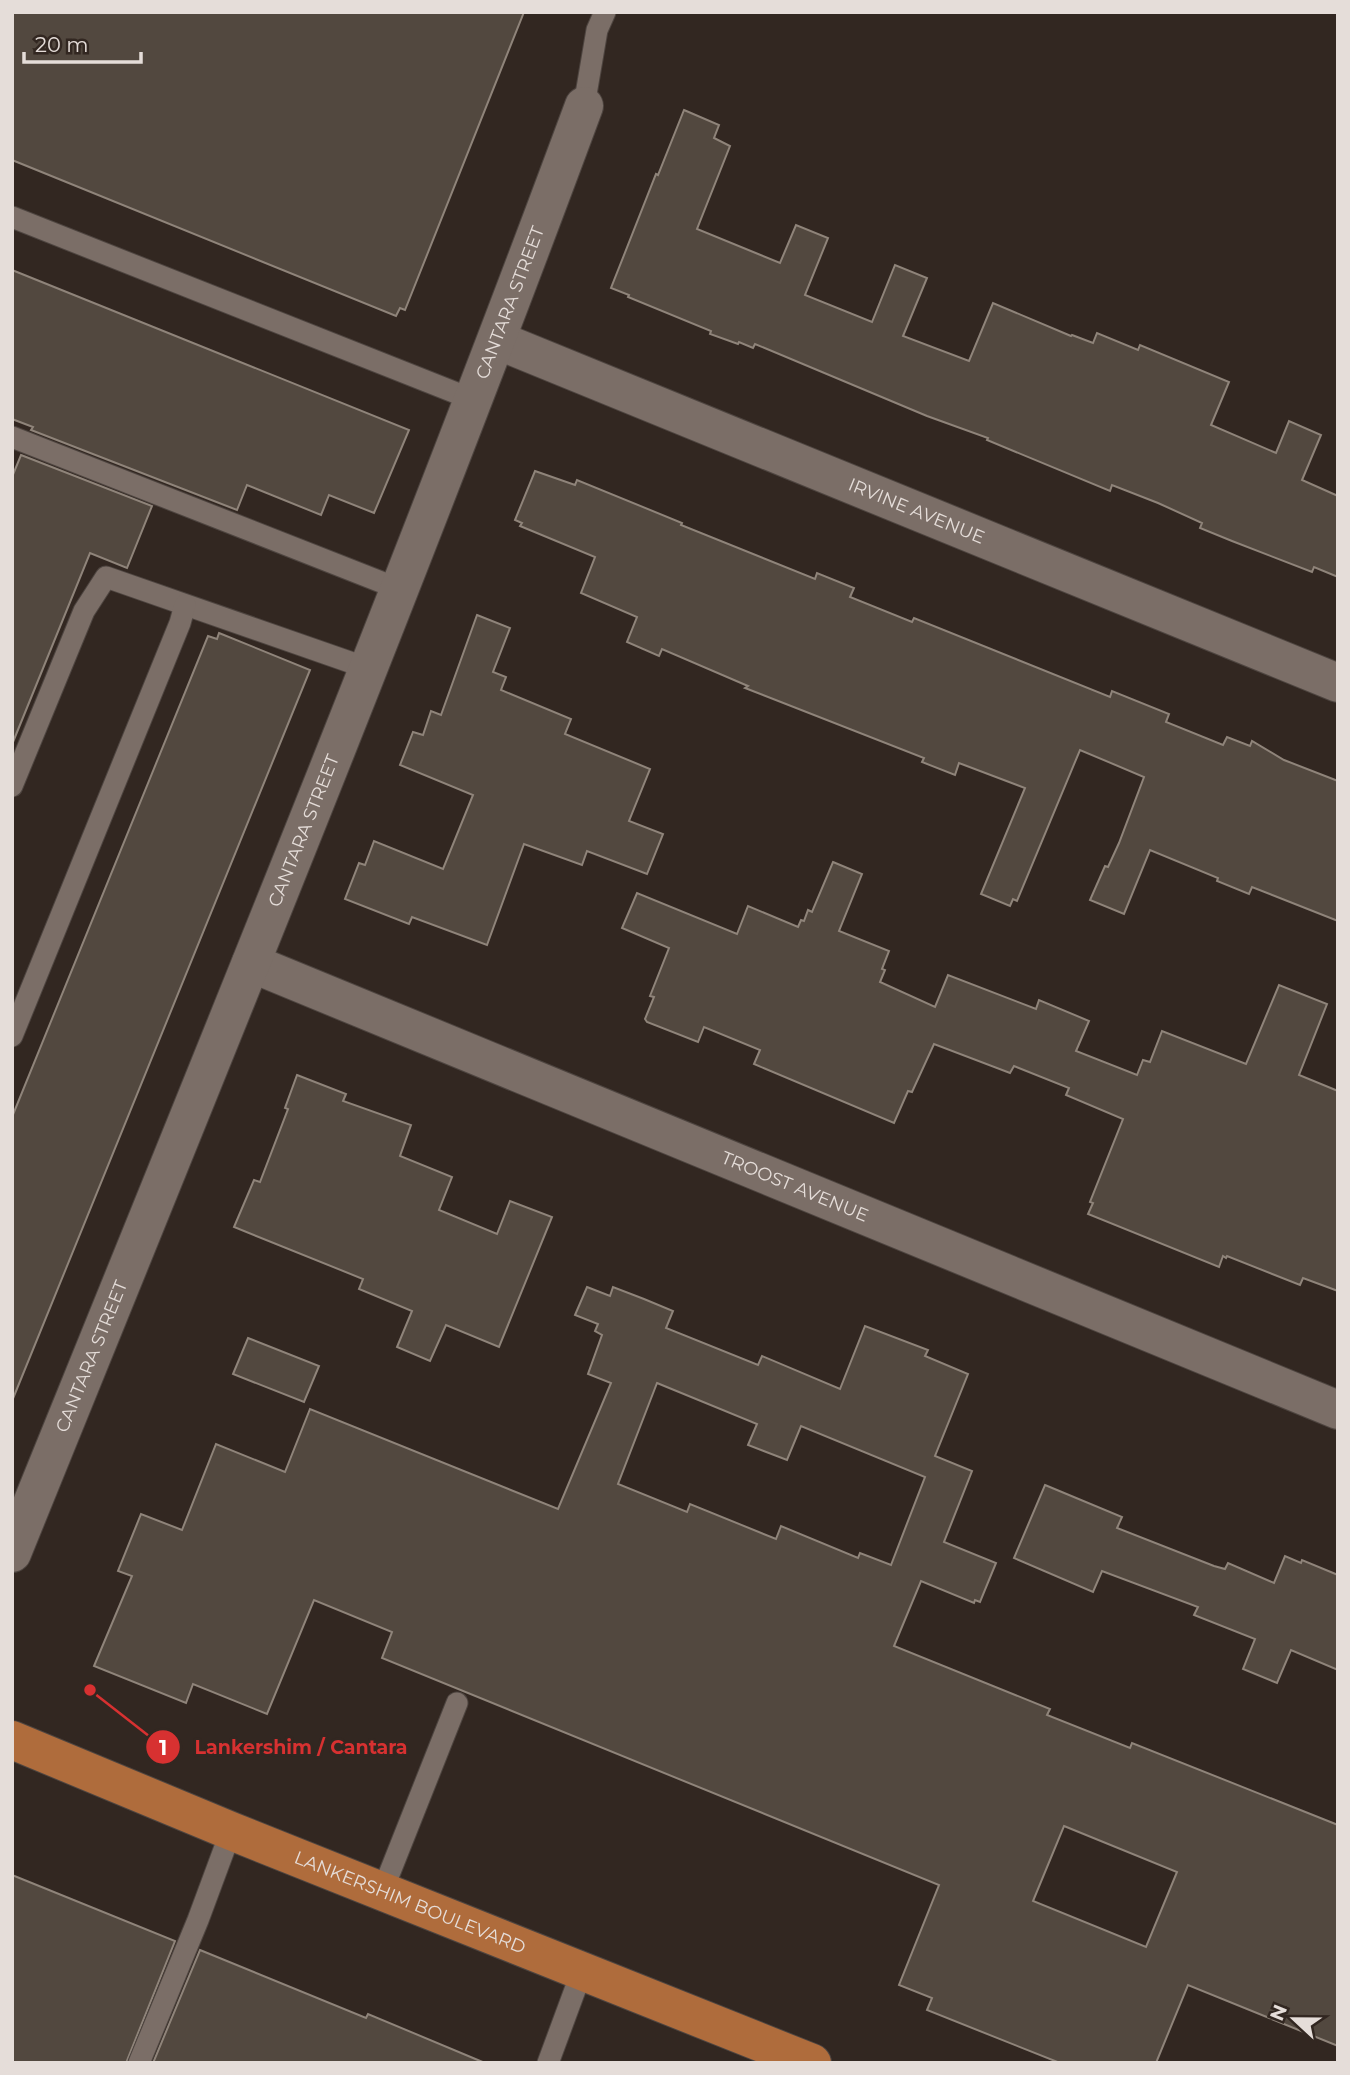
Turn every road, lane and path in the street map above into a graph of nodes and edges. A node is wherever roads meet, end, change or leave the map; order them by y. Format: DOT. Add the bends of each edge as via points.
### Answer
graph roads {
  1 [pos="605,12"];
  2 [pos="584,106"];
  3 [pos="12,217"];
  4 [pos="498,340"];
  5 [pos="474,400"];
  6 [pos="12,437"];
  7 [pos="399,589"];
  8 [pos="185,605"];
  9 [pos="368,668"];
  10 [pos="1338,683"];
  11 [pos="12,786"];
  12 [pos="251,963"];
  13 [pos="12,1036"];
  14 [pos="1338,1410"];
  15 [pos="12,1553"];
  16 [pos="457,1703"];
  17 [pos="12,1740"];
  18 [pos="231,1831"];
  19 [pos="382,1892"];
  20 [pos="582,1972"];
  21 [pos="139,2063"];
  22 [pos="548,2063"];
  23 [pos="812,2063"];
  1 -- 2 [label="lane" via="597,30"];
  2 -- 4 [label="street, CANTARA STREET"];
  3 -- 5 [label="lane"];
  4 -- 5 [label="street, CANTARA STREET"];
  4 -- 10 [label="street, IRVINE AVENUE"];
  5 -- 7 [label="street, CANTARA STREET"];
  6 -- 7 [label="lane"];
  7 -- 9 [label="street, CANTARA STREET"];
  8 -- 9 [label="lane"];
  8 -- 11 [label="lane" via="106,577 84,611"];
  8 -- 13 [label="lane"];
  9 -- 12 [label="street, CANTARA STREET"];
  12 -- 14 [label="street, TROOST AVENUE"];
  12 -- 15 [label="street, CANTARA STREET"];
  16 -- 19 [label="lane"];
  17 -- 18 [label="main road, LANKERSHIM BOULEVARD"];
  18 -- 19 [label="main road, LANKERSHIM BOULEVARD"];
  18 -- 21 [label="lane"];
  19 -- 20 [label="main road, LANKERSHIM BOULEVARD"];
  20 -- 22 [label="lane"];
  20 -- 23 [label="main road, LANKERSHIM BOULEVARD"];
}
